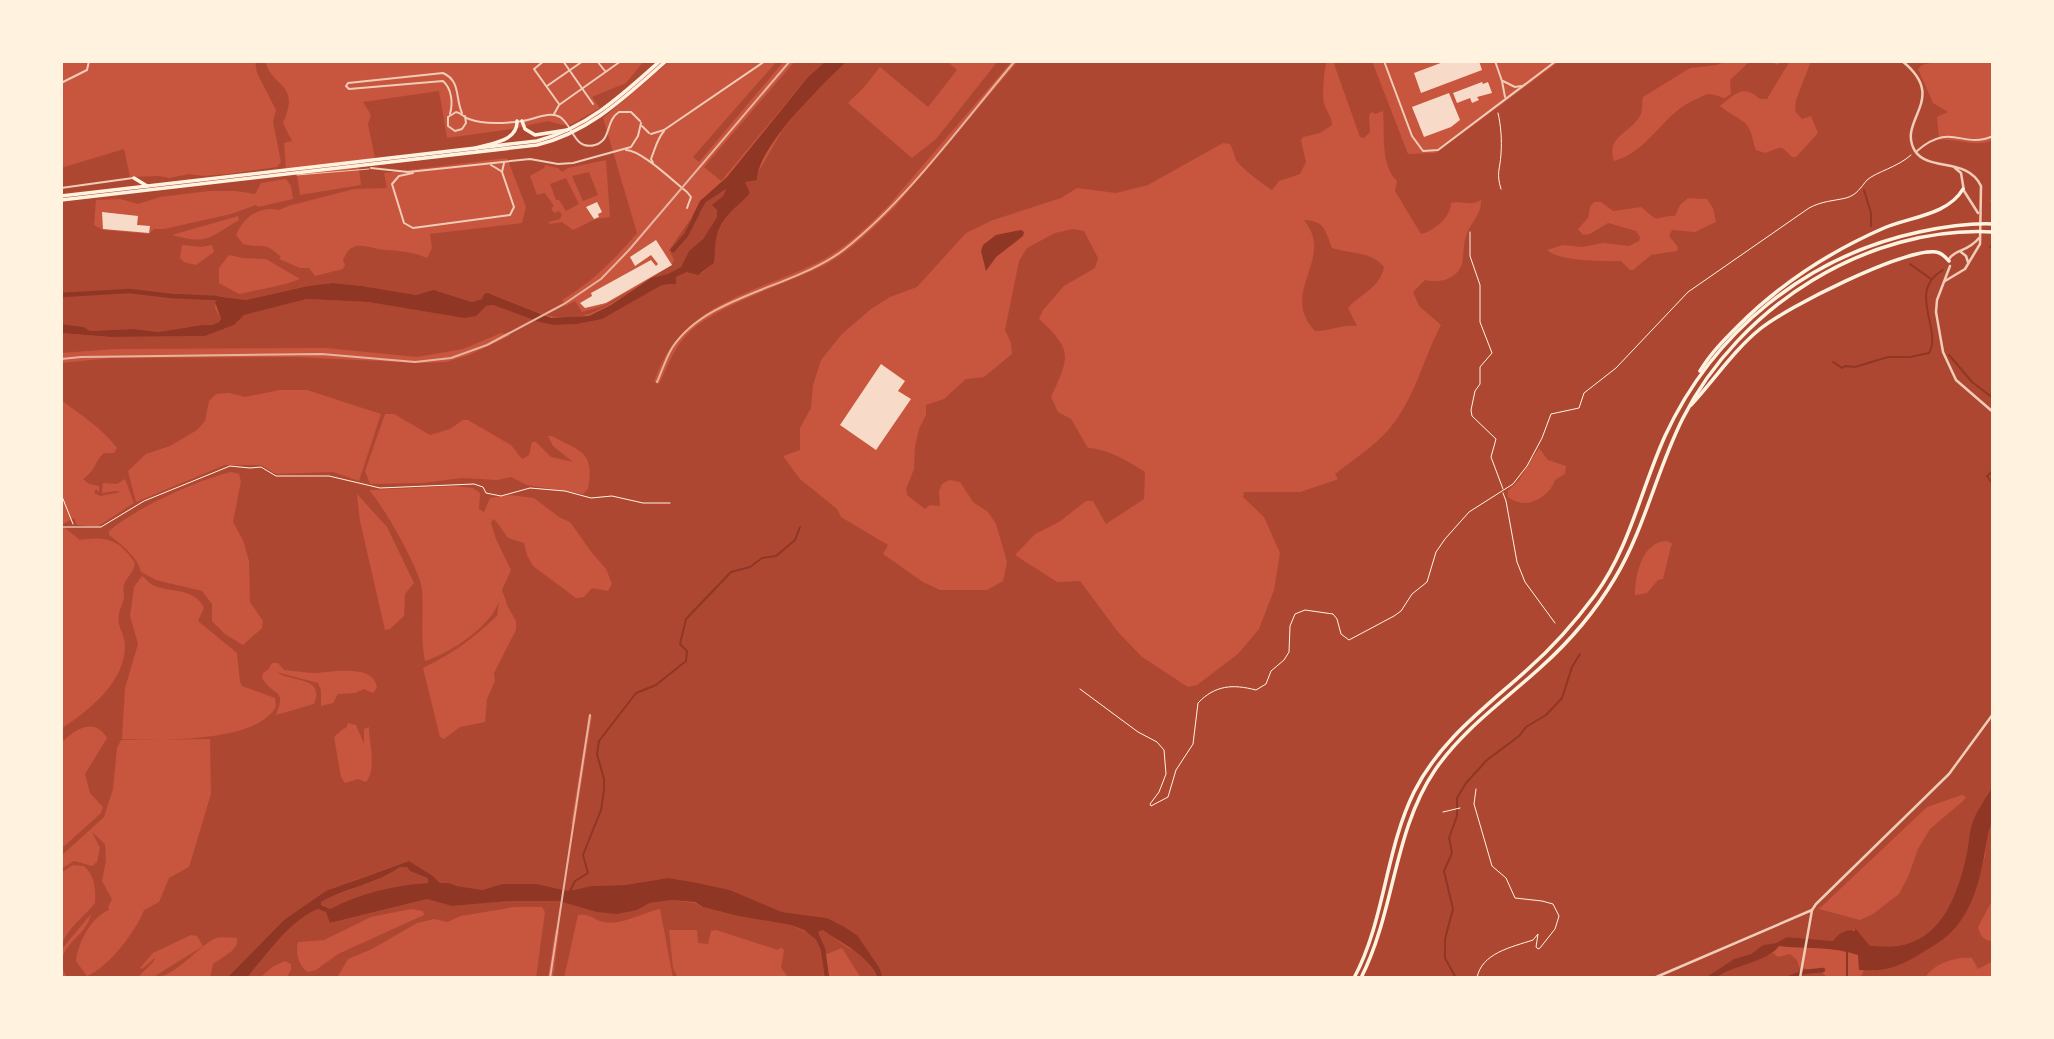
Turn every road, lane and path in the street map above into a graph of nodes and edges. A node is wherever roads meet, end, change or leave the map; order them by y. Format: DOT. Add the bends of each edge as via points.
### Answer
graph roads {
  1 [pos="89,61"];
  2 [pos="544,61"];
  3 [pos="563,61"];
  4 [pos="583,61"];
  5 [pos="597,61"];
  6 [pos="621,61"];
  7 [pos="660,61"];
  8 [pos="666,61"];
  9 [pos="765,61"];
  10 [pos="1384,61"];
  11 [pos="1495,61"];
  12 [pos="1556,61"];
  13 [pos="1902,61"];
  14 [pos="569,71"];
  15 [pos="605,72"];
  16 [pos="610,79"];
  17 [pos="1502,80"];
  18 [pos="61,83"];
  19 [pos="1522,86"];
  20 [pos="547,87"];
  21 [pos="582,89"];
  22 [pos="1505,98"];
  23 [pos="593,104"];
  24 [pos="559,105"];
  25 [pos="1494,106"];
  26 [pos="450,115"];
  27 [pos="464,115"];
  28 [pos="554,115"];
  29 [pos="473,120"];
  30 [pos="520,121"];
  31 [pos="466,123"];
  32 [pos="641,123"];
  33 [pos="569,128"];
  34 [pos="524,129"];
  35 [pos="664,130"];
  36 [pos="516,131"];
  37 [pos="650,134"];
  38 [pos="638,136"];
  39 [pos="1993,136"];
  40 [pos="657,142"];
  41 [pos="634,143"];
  42 [pos="625,150"];
  43 [pos="467,151"];
  44 [pos="637,152"];
  45 [pos="1916,152"];
  46 [pos="654,153"];
  47 [pos="643,156"];
  48 [pos="505,162"];
  49 [pos="490,164"];
  50 [pos="1951,164"];
  51 [pos="655,167"];
  52 [pos="371,168"];
  53 [pos="421,171"];
  54 [pos="502,172"];
  55 [pos="291,175"];
  56 [pos="134,178"];
  57 [pos="1975,178"];
  58 [pos="1963,183"];
  59 [pos="149,187"];
  60 [pos="61,188"];
  61 [pos="1501,189"];
  62 [pos="1963,189"];
  63 [pos="1977,194"];
  64 [pos="1968,195"];
  65 [pos="61,198"];
  66 [pos="687,208"];
  67 [pos="1979,216"];
  68 [pos="1993,224"];
  69 [pos="1470,232"];
  70 [pos="1993,232"];
  71 [pos="1980,236"];
  72 [pos="1961,252"];
  73 [pos="1968,262"];
  74 [pos="1949,263"];
  75 [pos="1958,271"];
  76 [pos="1945,281"];
  77 [pos="1697,379"];
  78 [pos="1688,409"];
  79 [pos="1993,412"];
  80 [pos="1503,491"];
  81 [pos="61,494"];
  82 [pos="670,503"];
  83 [pos="74,526"];
  84 [pos="61,527"];
  85 [pos="1555,623"];
  86 [pos="1080,689"];
  87 [pos="1993,714"];
  88 [pos="1476,789"];
  89 [pos="1460,808"];
  90 [pos="1443,812"];
  91 [pos="1812,911"];
  92 [pos="1354,978"];
  93 [pos="1361,978"];
  94 [pos="1477,978"];
  95 [pos="1654,978"];
  96 [pos="1800,978"];
  1 -- 18 [label="street" via="82,74"];
  2 -- 20 [label="street" via="534,69"];
  3 -- 14 [label="street"];
  4 -- 14 [label="street"];
  5 -- 15 [label="street"];
  6 -- 15 [label="street"];
  7 -- 33 [label="highway" via="603,110"];
  8 -- 55 [label="highway" via="606,114 551,142"];
  9 -- 35 [label="street"];
  10 -- 25 [label="street" via="1412,136 1423,151 1438,150"];
  11 -- 17 [label="street"];
  12 -- 19 [label="street"];
  13 -- 45 [label="street" via="1915,71 1923,93 1911,135"];
  14 -- 20 [label="street"];
  14 -- 21 [label="street"];
  15 -- 16 [label="street"];
  15 -- 21 [label="street"];
  17 -- 19 [label="street"];
  17 -- 22 [label="street"];
  19 -- 22 [label="street"];
  20 -- 24 [label="street"];
  21 -- 23 [label="street"];
  21 -- 24 [label="street"];
  22 -- 25 [label="street"];
  24 -- 28 [label="street"];
  25 -- 61 [label="path" via="1502,139 1496,174"];
  26 -- 27 [label="street"];
  26 -- 27 [label="street" via="450,90 443,80 346,86 443,73 456,85"];
  26 -- 31 [label="street" via="447,122 452,130 460,131"];
  27 -- 29 [label="street"];
  27 -- 31 [label="street"];
  28 -- 30 [label="street"];
  28 -- 33 [label="street"];
  29 -- 30 [label="street"];
  29 -- 31 [label="street"];
  30 -- 34 [label="highway"];
  30 -- 36 [label="highway"];
  32 -- 33 [label="street" via="635,114 623,110 612,117 600,143 587,145"];
  32 -- 37 [label="street"];
  32 -- 38 [label="street"];
  33 -- 34 [label="highway" via="535,135"];
  33 -- 43 [label="highway" via="537,141"];
  34 -- 36 [label="highway"];
  35 -- 37 [label="street"];
  35 -- 40 [label="street"];
  36 -- 43 [label="highway"];
  37 -- 38 [label="street"];
  37 -- 40 [label="street"];
  38 -- 41 [label="street"];
  39 -- 45 [label="street" via="1978,140 1942,136"];
  40 -- 46 [label="street"];
  41 -- 42 [label="street"];
  41 -- 44 [label="street"];
  42 -- 44 [label="street"];
  42 -- 48 [label="street" via="565,164 530,159"];
  43 -- 59 [label="highway"];
  44 -- 47 [label="street"];
  45 -- 50 [label="street" via="1932,162"];
  45 -- 80 [label="path" via="1870,178 1849,197 1809,208 1688,292 1616,368 1584,393 1579,408 1552,414 1527,466"];
  46 -- 47 [label="street"];
  46 -- 51 [label="street"];
  47 -- 51 [label="street"];
  48 -- 49 [label="street"];
  48 -- 54 [label="street"];
  49 -- 53 [label="street"];
  49 -- 54 [label="street"];
  50 -- 57 [label="street"];
  50 -- 58 [label="street" via="1961,173"];
  51 -- 66 [label="street" via="691,197"];
  52 -- 53 [label="street"];
  52 -- 55 [label="lane"];
  53 -- 54 [label="street" via="398,176 392,184 404,223 411,228 510,215 514,207"];
  55 -- 65 [label="highway"];
  56 -- 59 [label="highway"];
  56 -- 60 [label="street"];
  57 -- 58 [label="street"];
  57 -- 63 [label="street" via="1980,183"];
  58 -- 62 [label="street"];
  59 -- 65 [label="highway"];
  62 -- 64 [label="street"];
  62 -- 77 [label="highway" via="1950,206 1883,229 1787,282 1721,342"];
  63 -- 64 [label="street"];
  63 -- 67 [label="street"];
  64 -- 67 [label="street"];
  67 -- 71 [label="street"];
  68 -- 77 [label="highway" via="1899,237 1821,268 1758,312"];
  69 -- 80 [label="path" via="1470,256 1480,285 1480,322 1492,353 1480,367 1471,410 1496,439 1491,457"];
  70 -- 78 [label="highway" via="1941,234 1881,249 1836,267 1762,317 1702,384"];
  71 -- 72 [label="street"];
  71 -- 73 [label="street" via="1978,251"];
  72 -- 73 [label="street"];
  72 -- 74 [label="street" via="1953,254"];
  73 -- 75 [label="street"];
  74 -- 75 [label="street"];
  74 -- 76 [label="street"];
  74 -- 78 [label="highway" via="1933,252 1902,259 1804,300 1760,328"];
  75 -- 76 [label="street"];
  76 -- 79 [label="street" via="1936,312 1948,365 1963,388"];
  77 -- 92 [label="highway" via="1665,436 1622,549 1596,593 1551,647 1463,726 1423,777 1406,811 1375,927"];
  78 -- 93 [label="highway" via="1615,578 1543,665 1447,753 1424,789"];
  80 -- 85 [label="path" via="1517,562 1525,582"];
  80 -- 86 [label="path" via="1469,512 1445,539 1427,582 1394,616 1349,640 1341,634 1333,614 1305,610 1295,614 1289,652 1271,671 1266,684 1256,690 1223,687 1198,703 1193,744 1177,769 1168,797 1156,804 1150,804 1166,774 1164,750"];
  81 -- 83 [label="path"];
  82 -- 83 [label="path" via="590,498 530,488 501,496 474,484 380,488 329,476 276,476 261,467 230,466 144,501 101,527"];
  83 -- 84 [label="path"];
  87 -- 91 [label="street" via="1950,774"];
  88 -- 94 [label="path" via="1474,804 1492,866 1506,878 1515,898 1553,904 1559,916 1555,929 1538,949 1538,934 1489,957 1479,967"];
  89 -- 90 [label="path"];
  91 -- 95 [label="street"];
  91 -- 96 [label="street"];
}
